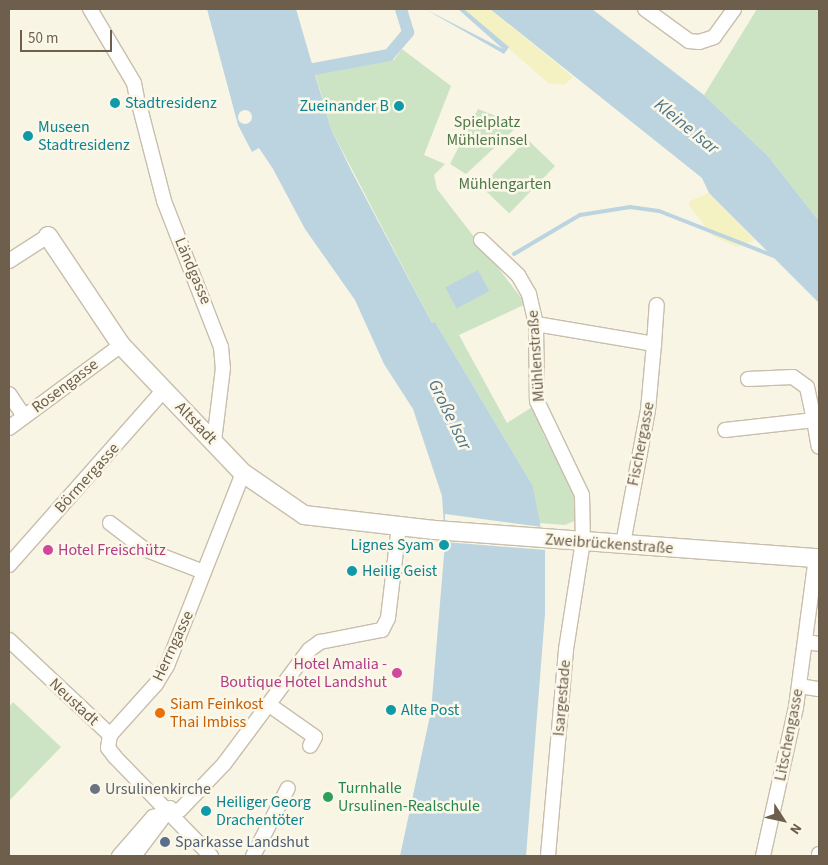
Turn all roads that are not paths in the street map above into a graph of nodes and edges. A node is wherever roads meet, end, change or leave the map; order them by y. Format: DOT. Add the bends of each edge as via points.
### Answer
graph roads {
  1 [pos="90,9"];
  2 [pos="645,9"];
  3 [pos="734,9"];
  4 [pos="48,236"];
  5 [pos="481,240"];
  6 [pos="9,261"];
  7 [pos="657,305"];
  8 [pos="536,324"];
  9 [pos="654,344"];
  10 [pos="121,345"];
  11 [pos="748,379"];
  12 [pos="164,390"];
  13 [pos="9,394"];
  14 [pos="24,416"];
  15 [pos="814,420"];
  16 [pos="9,428"];
  17 [pos="725,430"];
  18 [pos="214,442"];
  19 [pos="819,447"];
  20 [pos="243,473"];
  21 [pos="110,523"];
  22 [pos="399,526"];
  23 [pos="583,541"];
  24 [pos="623,544"];
  25 [pos="817,558"];
  26 [pos="9,565"];
  27 [pos="204,572"];
  28 [pos="9,640"];
  29 [pos="813,643"];
  30 [pos="799,686"];
  31 [pos="819,690"];
  32 [pos="268,704"];
  33 [pos="110,735"];
  34 [pos="310,746"];
  35 [pos="288,788"];
  36 [pos="167,813"];
  37 [pos="119,856"];
  38 [pos="134,856"];
  39 [pos="211,856"];
  40 [pos="253,856"];
  41 [pos="548,856"];
  42 [pos="764,856"];
  1 -- 18 [label="street, Ländgasse" via="134,83 164,201 221,347 223,368"];
  2 -- 3 [label="street" via="689,41 709,39"];
  4 -- 6 [label="street"];
  4 -- 10 [label="street, Altstadt"];
  5 -- 8 [label="street, Mühlenstraße" via="518,275 534,308"];
  7 -- 9 [label="street, Fischergasse"];
  8 -- 9 [label="street"];
  8 -- 23 [label="street, Mühlenstraße" via="537,401 545,426 572,468 582,495"];
  9 -- 24 [label="street, Fischergasse" via="648,410"];
  10 -- 12 [label="street, Altstadt"];
  10 -- 14 [label="street, Rosengasse"];
  11 -- 15 [label="street" via="793,377 807,387"];
  12 -- 18 [label="street, Altstadt"];
  12 -- 26 [label="street, Börmergasse"];
  13 -- 14 [label="street"];
  14 -- 16 [label="street, Rosengasse"];
  15 -- 17 [label="street"];
  15 -- 19 [label="street"];
  18 -- 20 [label="street, Altstadt"];
  20 -- 22 [label="street, Altstadt" via="304,515"];
  20 -- 27 [label="street, Herrngasse"];
  21 -- 27 [label="street" via="144,550"];
  22 -- 23 [label="street, Zweibrückenstraße"];
  22 -- 32 [label="street" via="388,618 382,630 330,640 309,650"];
  23 -- 24 [label="street, Zweibrückenstraße"];
  23 -- 41 [label="street, Isargestade" via="566,650"];
  24 -- 25 [label="street, Zweibrückenstraße"];
  25 -- 29 [label="street, Litschengasse"];
  27 -- 33 [label="street, Herrngasse" via="163,672"];
  28 -- 33 [label="street, Neustadt"];
  29 -- 30 [label="street, Litschengasse"];
  30 -- 31 [label="street"];
  30 -- 42 [label="street, Litschengasse"];
  32 -- 34 [label="street" via="315,736"];
  32 -- 36 [label="street" via="236,750 200,787 182,795"];
  33 -- 36 [label="street, Neustadt" via="108,748"];
  35 -- 40 [label="street"];
  36 -- 37 [label="street" via="153,817"];
  36 -- 38 [label="street"];
  36 -- 39 [label="street"];
}
